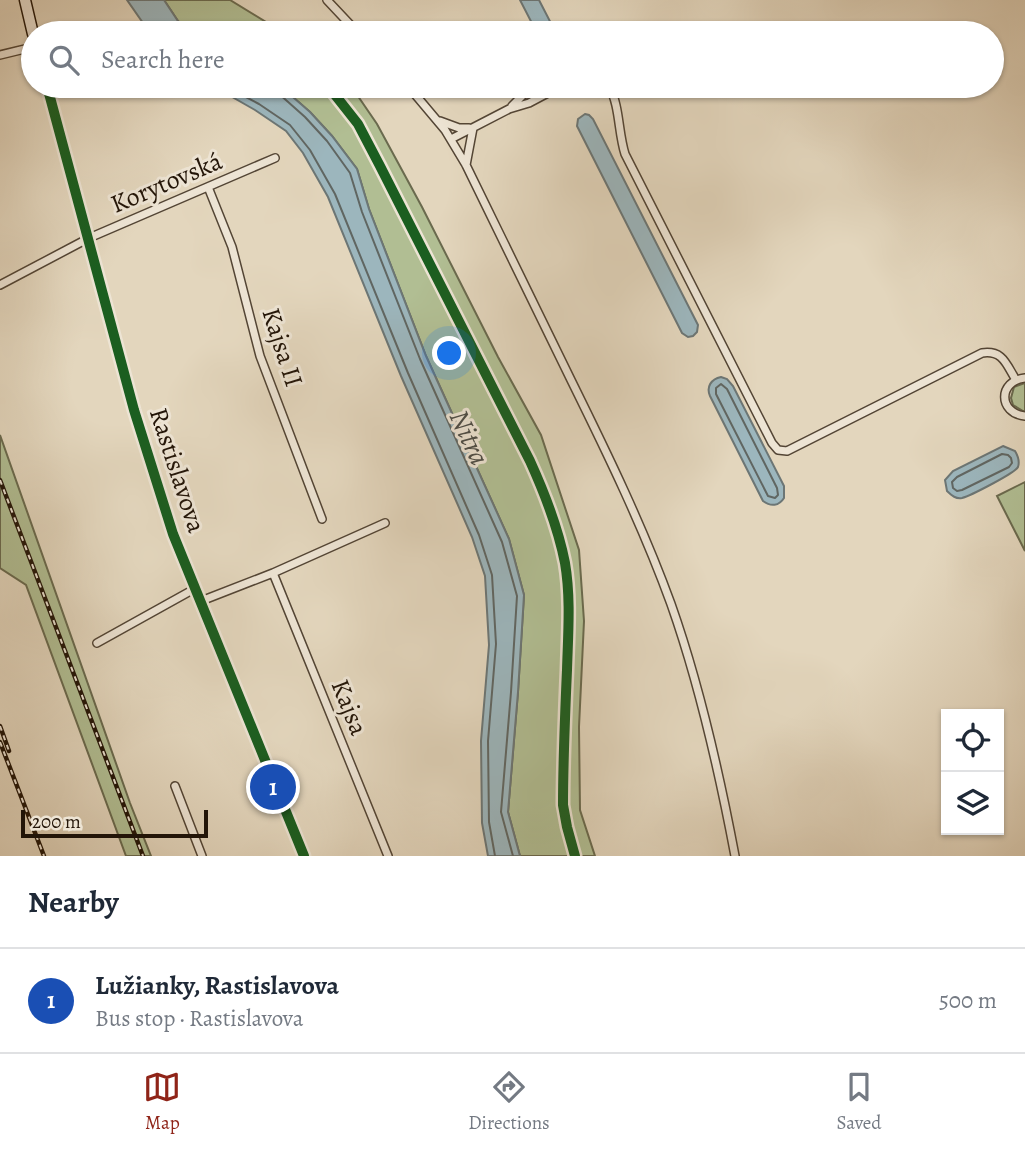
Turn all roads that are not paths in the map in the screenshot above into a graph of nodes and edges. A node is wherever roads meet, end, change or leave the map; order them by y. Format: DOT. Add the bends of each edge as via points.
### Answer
graph roads {
  1 [pos="25,0"];
  2 [pos="327,0"];
  3 [pos="30,21"];
  4 [pos="347,21"];
  5 [pos="21,50"];
  6 [pos="0,55"];
  7 [pos="50,98"];
  8 [pos="418,98"];
  9 [pos="520,98"];
  10 [pos="538,98"];
  11 [pos="613,98"];
  12 [pos="509,109"];
  13 [pos="438,121"];
  14 [pos="473,128"];
  15 [pos="451,139"];
  16 [pos="275,158"];
  17 [pos="466,165"];
  18 [pos="208,187"];
  19 [pos="89,238"];
  20 [pos="0,285"];
  21 [pos="1025,379"];
  22 [pos="1016,380"];
  23 [pos="1024,417"];
  24 [pos="322,519"];
  25 [pos="385,523"];
  26 [pos="273,573"];
  27 [pos="196,588"];
  28 [pos="201,601"];
  29 [pos="97,643"];
  30 [pos="175,786"];
  31 [pos="202,856"];
  32 [pos="304,856"];
  33 [pos="388,856"];
  34 [pos="735,856"];
  1 -- 3 [label="street"];
  2 -- 4 [label="street"];
  5 -- 6 [label="street"];
  7 -- 19 [label="street, Rastislavova"];
  8 -- 13 [label="street"];
  9 -- 12 [label="street"];
  10 -- 12 [label="street"];
  11 -- 22 [label="street" via="625,154 778,450 787,451 982,353 1001,356"];
  12 -- 14 [label="street"];
  13 -- 14 [label="street"];
  13 -- 15 [label="street"];
  14 -- 15 [label="street"];
  14 -- 17 [label="street"];
  15 -- 17 [label="street"];
  16 -- 18 [label="street, Korytovská"];
  17 -- 34 [label="street" via="601,440 671,604 709,732"];
  18 -- 19 [label="street, Korytovská"];
  18 -- 24 [label="street, Kajsa II" via="232,247 260,356"];
  19 -- 20 [label="street, Korytovská"];
  19 -- 27 [label="street, Rastislavova" via="152,470"];
  21 -- 22 [label="street"];
  22 -- 23 [label="street" via="1005,392 1005,400 1014,414"];
  25 -- 26 [label="street"];
  26 -- 28 [label="street"];
  26 -- 33 [label="street, Kajsa"];
  27 -- 28 [label="street, Rastislavova"];
  27 -- 29 [label="street"];
  28 -- 32 [label="street, Rastislavova"];
  30 -- 31 [label="street"];
}
